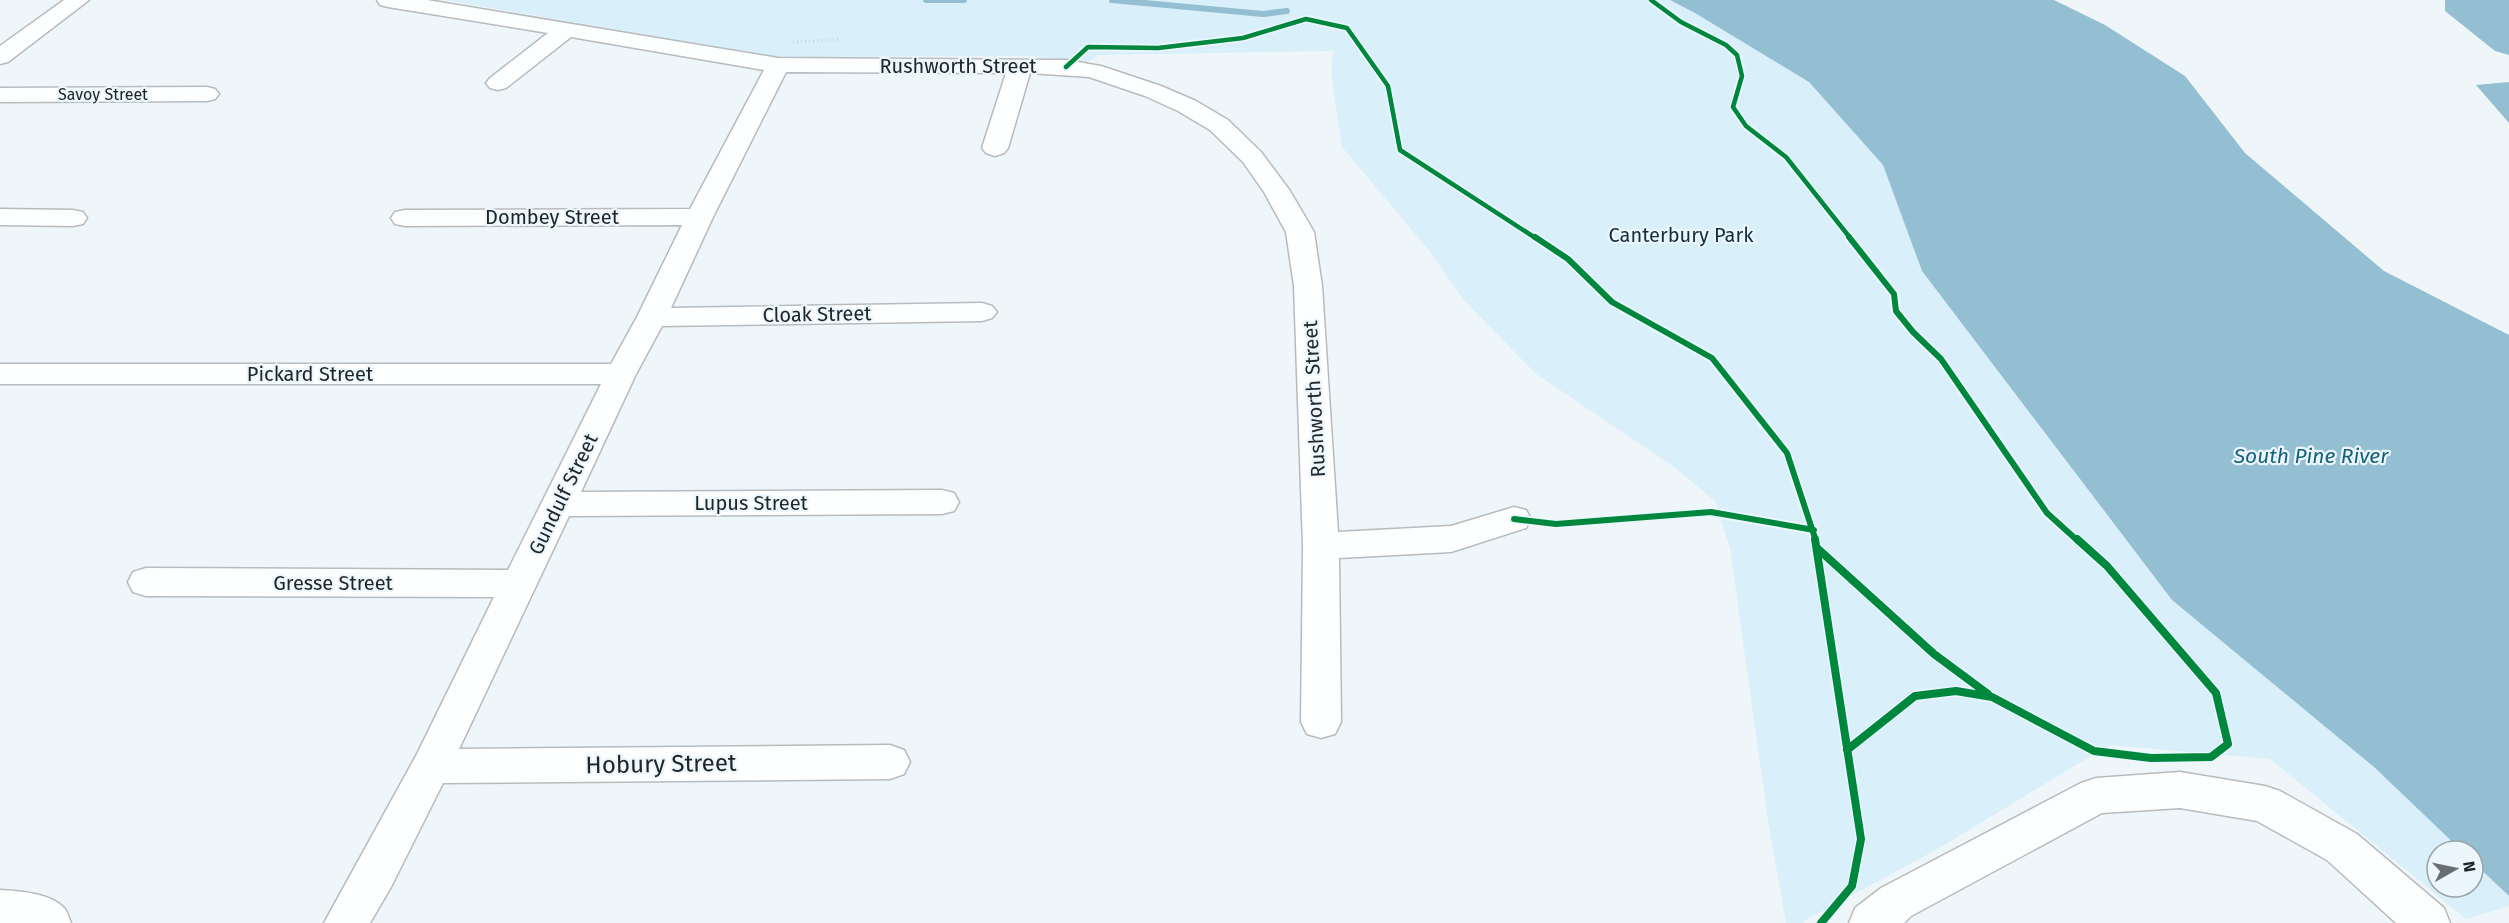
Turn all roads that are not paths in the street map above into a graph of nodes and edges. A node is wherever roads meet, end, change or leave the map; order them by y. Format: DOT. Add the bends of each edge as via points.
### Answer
graph roads {
  1 [pos="78,0"];
  2 [pos="388,0"];
  3 [pos="566,30"];
  4 [pos="786,52"];
  5 [pos="0,57"];
  6 [pos="1020,66"];
  7 [pos="498,83"];
  8 [pos="0,94"];
  9 [pos="207,94"];
  10 [pos="995,148"];
  11 [pos="0,217"];
  12 [pos="699,217"];
  13 [pos="73,218"];
  14 [pos="405,218"];
  15 [pos="982,312"];
  16 [pos="652,316"];
  17 [pos="0,374"];
  18 [pos="621,374"];
  19 [pos="942,502"];
  20 [pos="560,504"];
  21 [pos="1514,519"];
  22 [pos="1321,546"];
  23 [pos="146,582"];
  24 [pos="520,584"];
  25 [pos="1321,722"];
  26 [pos="891,762"];
  27 [pos="431,766"];
  28 [pos="0,910"];
  29 [pos="49,923"];
  30 [pos="346,923"];
  31 [pos="1871,923"];
  32 [pos="2428,923"];
  1 -- 5 [label="street"];
  2 -- 3 [label="street, Rushworth Street"];
  3 -- 4 [label="street, Rushworth Street"];
  3 -- 7 [label="street"];
  4 -- 6 [label="street, Rushworth Street"];
  4 -- 12 [label="street, Gundulf Street"];
  6 -- 10 [label="street"];
  6 -- 22 [label="street, Rushworth Street" via="1093,71 1187,106 1219,125 1252,157 1277,191 1300,232 1308,286"];
  8 -- 9 [label="street, Savoy Street"];
  11 -- 13 [label="street"];
  12 -- 14 [label="street, Dombey Street"];
  12 -- 16 [label="street, Gundulf Street"];
  15 -- 16 [label="street, Cloak Street"];
  16 -- 18 [label="street, Gundulf Street"];
  17 -- 18 [label="street, Pickard Street"];
  18 -- 20 [label="street, Gundulf Street"];
  19 -- 20 [label="street, Lupus Street"];
  20 -- 24 [label="street, Gundulf Street"];
  21 -- 22 [label="street" via="1451,539"];
  22 -- 25 [label="street, Rushworth Street"];
  23 -- 24 [label="street, Gresse Street"];
  24 -- 27 [label="street, Gundulf Street"];
  26 -- 27 [label="street, Hobury Street"];
  27 -- 30 [label="street, Gundulf Street"];
  28 -- 29 [label="street" via="30,912"];
  31 -- 32 [label="street" via="1896,902 2096,795 2180,790 2265,804 2342,847"];
}
